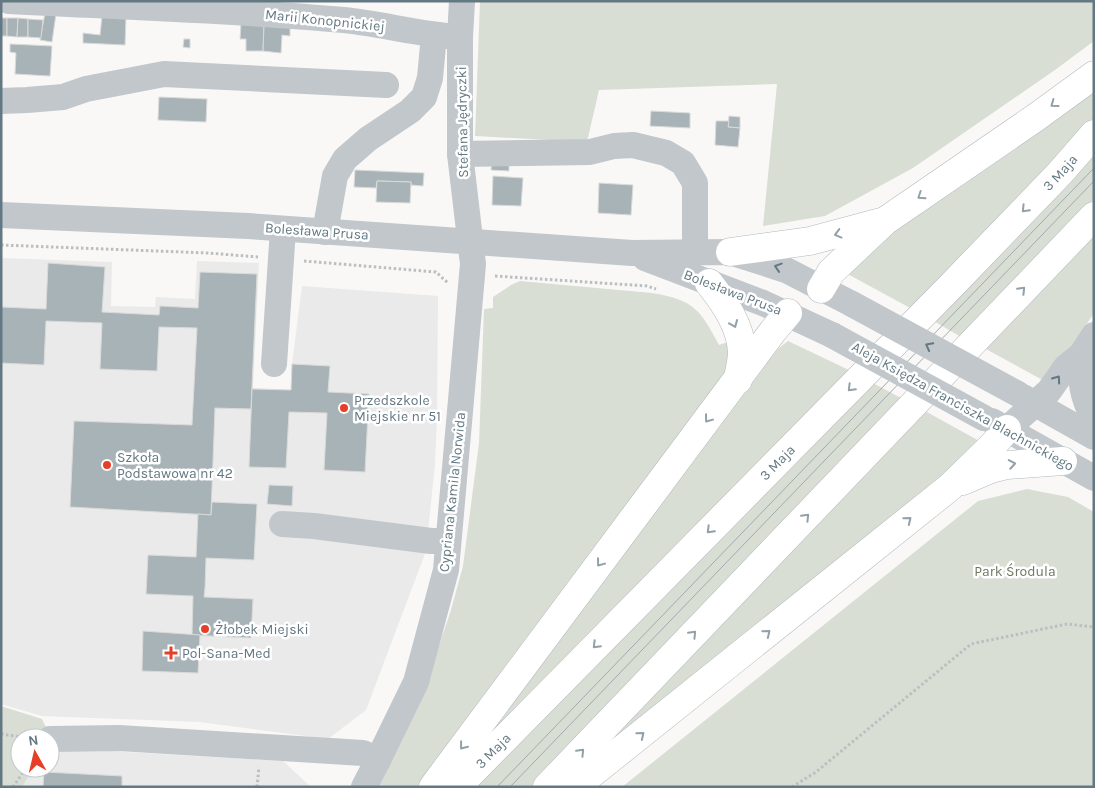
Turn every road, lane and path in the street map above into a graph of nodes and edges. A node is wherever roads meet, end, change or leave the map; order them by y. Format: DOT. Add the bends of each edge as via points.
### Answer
graph roads {
  1 [pos="9,1"];
  2 [pos="462,1"];
  3 [pos="434,35"];
  4 [pos="460,37"];
  5 [pos="1094,75"];
  6 [pos="386,85"];
  7 [pos="1,101"];
  8 [pos="1094,134"];
  9 [pos="460,154"];
  10 [pos="1,215"];
  11 [pos="1094,216"];
  12 [pos="885,220"];
  13 [pos="283,229"];
  14 [pos="326,232"];
  15 [pos="471,241"];
  16 [pos="1,245"];
  17 [pos="695,252"];
  18 [pos="730,252"];
  19 [pos="632,253"];
  20 [pos="280,259"];
  21 [pos="491,276"];
  22 [pos="709,283"];
  23 [pos="822,289"];
  24 [pos="663,291"];
  25 [pos="470,302"];
  26 [pos="788,313"];
  27 [pos="832,335"];
  28 [pos="1087,345"];
  29 [pos="274,364"];
  30 [pos="738,380"];
  31 [pos="1027,400"];
  32 [pos="1094,420"];
  33 [pos="996,423"];
  34 [pos="1094,437"];
  35 [pos="1063,461"];
  36 [pos="1094,478"];
  37 [pos="950,487"];
  38 [pos="282,524"];
  39 [pos="448,542"];
  40 [pos="1094,626"];
  41 [pos="60,739"];
  42 [pos="378,760"];
  43 [pos="259,768"];
  44 [pos="257,787"];
  45 [pos="364,787"];
  46 [pos="433,787"];
  47 [pos="457,787"];
  48 [pos="547,787"];
  49 [pos="575,787"];
  50 [pos="792,787"];
  1 -- 3 [label="street, Marii Konopnickiej" via="344,20"];
  2 -- 4 [label="street, Stefana Jędryczki"];
  3 -- 4 [label="street, Marii Konopnickiej"];
  3 -- 14 [label="street" via="430,78 424,97 410,111 345,158 334,176"];
  4 -- 9 [label="street, Stefana Jędryczki"];
  5 -- 12 [label="main road, one-way"];
  6 -- 7 [label="street" via="164,74 86,89 63,97"];
  8 -- 47 [label="main road, 3 Maja, one-way" via="951,286"];
  9 -- 15 [label="street, Stefana Jędryczki"];
  9 -- 17 [label="street" via="590,152 634,145 666,153 683,163 695,183"];
  10 -- 13 [label="street, Bolesława Prusa"];
  48 -- 11 [label="main road, one-way"];
  12 -- 18 [label="main road, one-way" via="810,241"];
  12 -- 23 [label="main road" via="831,272"];
  13 -- 14 [label="street, Bolesława Prusa"];
  13 -- 20 [label="street"];
  14 -- 15 [label="street, Bolesława Prusa"];
  15 -- 19 [label="street, Bolesława Prusa"];
  15 -- 25 [label="street, Cypriana Kamila Norwida"];
  16 -- 20 [label="path"];
  17 -- 18 [label="street, Bolesława Prusa"];
  17 -- 19 [label="street, Bolesława Prusa"];
  23 -- 18 [label="street, Bolesława Prusa, one-way" via="786,270"];
  19 -- 22 [label="street, Bolesława Prusa"];
  20 -- 25 [label="path" via="436,272 448,283 450,301"];
  20 -- 29 [label="street"];
  21 -- 24 [label="path" via="647,286"];
  22 -- 26 [label="street, Bolesława Prusa"];
  22 -- 30 [label="main road, one-way" via="724,302 739,337 742,353"];
  23 -- 26 [label="street"];
  31 -- 23 [label="street, Bolesława Prusa, one-way, bridge"];
  25 -- 39 [label="street, Cypriana Kamila Norwida"];
  26 -- 27 [label="street, Bolesława Prusa"];
  26 -- 30 [label="main road"];
  27 -- 33 [label="street, Aleja Księdza Franciszka Blachnickiego, bridge"];
  31 -- 28 [label="street, one-way" via="1050,391 1066,367"];
  28 -- 32 [label="street" via="1081,385"];
  30 -- 46 [label="main road, one-way"];
  31 -- 33 [label="street"];
  31 -- 34 [label="street"];
  33 -- 35 [label="street, Aleja Księdza Franciszka Blachnickiego"];
  33 -- 37 [label="main road" via="993,445"];
  35 -- 36 [label="street, Aleja Księdza Franciszka Blachnickiego"];
  37 -- 35 [label="main road, one-way" via="1008,465"];
  49 -- 37 [label="main road, one-way"];
  38 -- 39 [label="street"];
  39 -- 42 [label="street, Cypriana Kamila Norwida" via="446,570 416,682"];
  40 -- 50 [label="path" via="1067,624 971,644 816,772"];
  41 -- 42 [label="street" via="119,738 363,753"];
  42 -- 45 [label="street, Cypriana Kamila Norwida"];
  43 -- 44 [label="path"];
}
